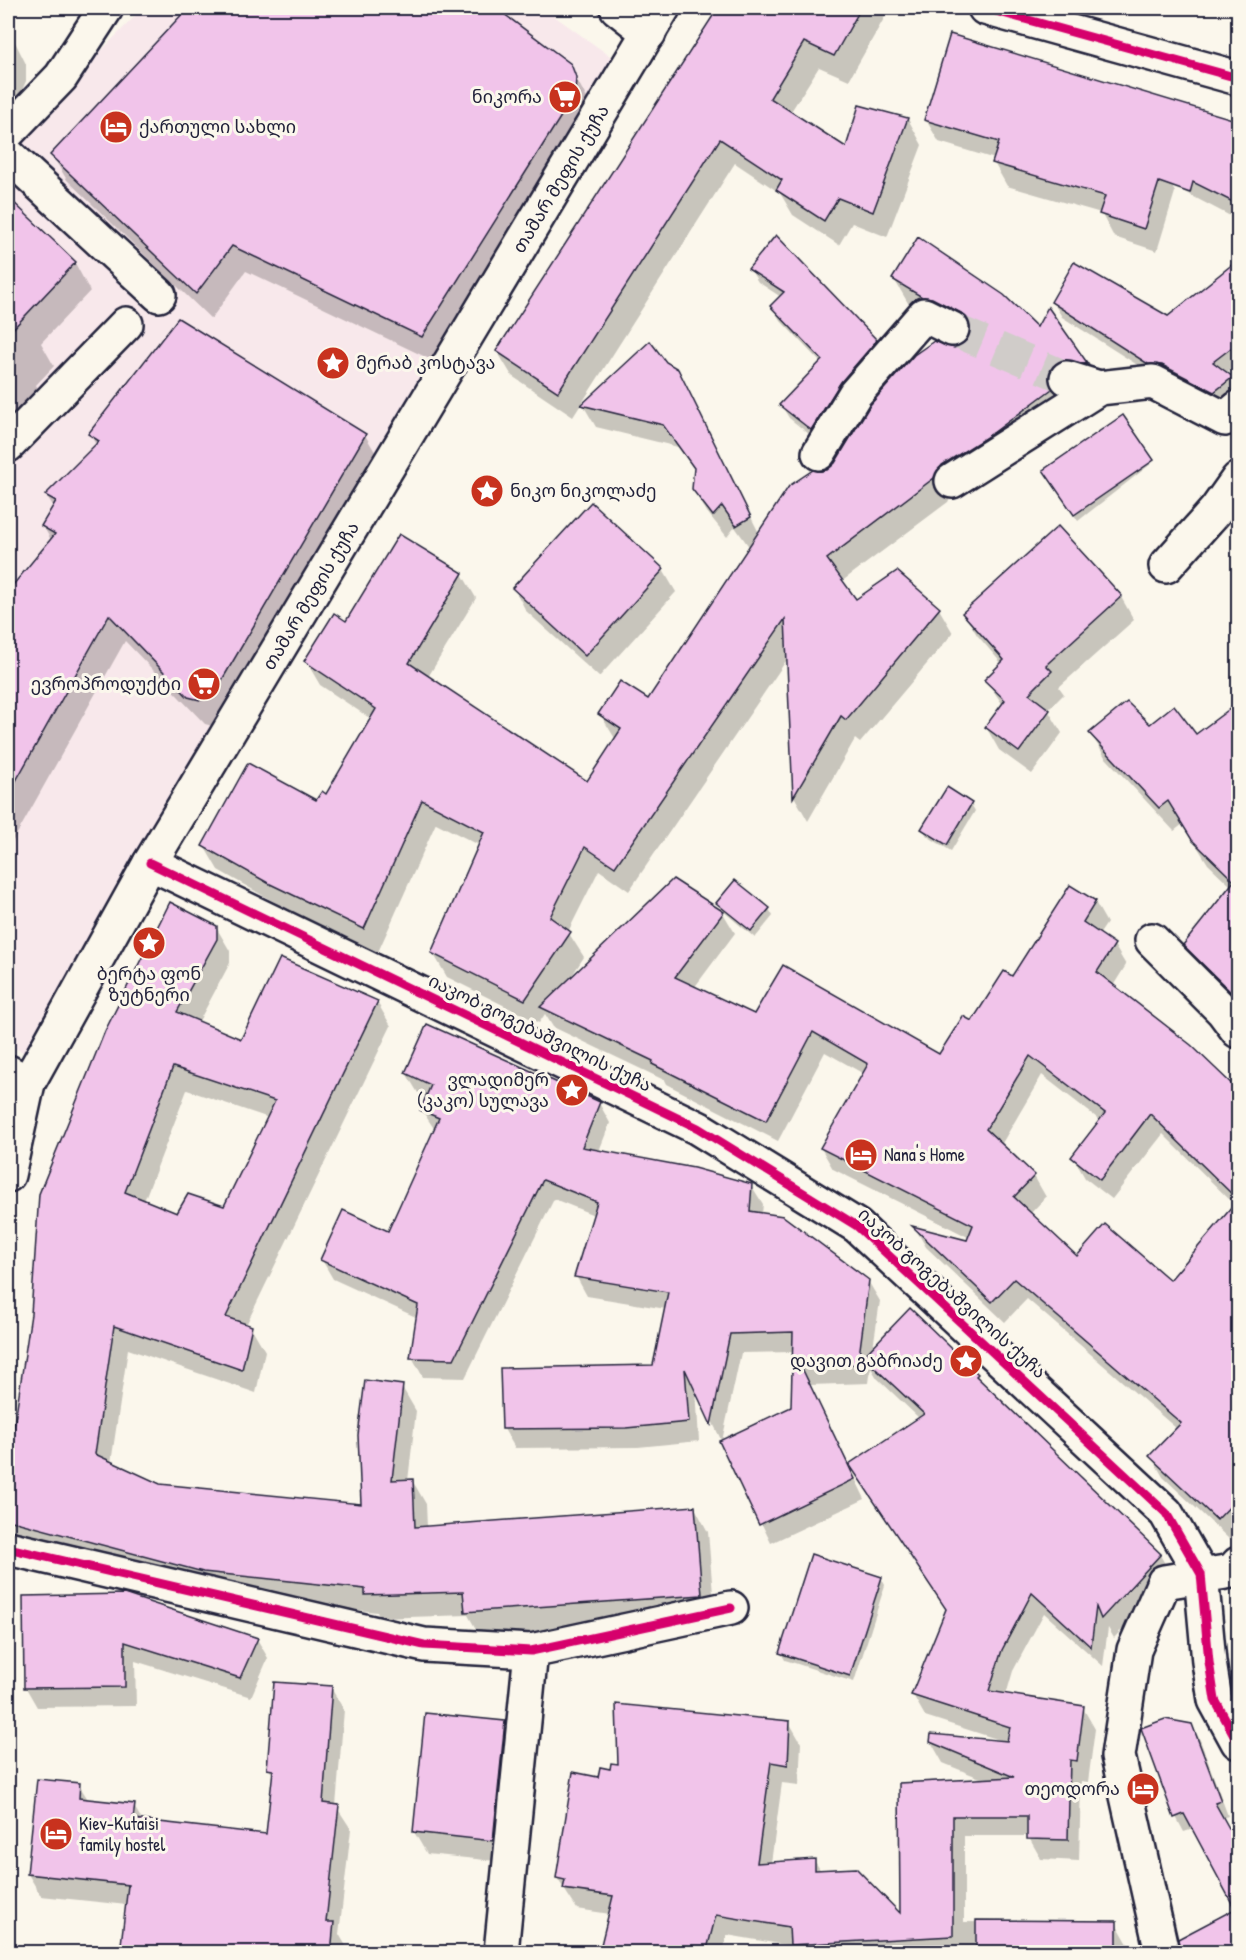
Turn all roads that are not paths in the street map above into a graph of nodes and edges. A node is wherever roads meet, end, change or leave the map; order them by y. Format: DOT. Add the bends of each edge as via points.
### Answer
graph roads {
  1 [pos="106,8"];
  2 [pos="617,8"];
  3 [pos="985,8"];
  4 [pos="656,20"];
  5 [pos="1239,78"];
  6 [pos="8,132"];
  7 [pos="8,155"];
  8 [pos="159,295"];
  9 [pos="126,324"];
  10 [pos="952,329"];
  11 [pos="1067,378"];
  12 [pos="1100,388"];
  13 [pos="1232,414"];
  14 [pos="8,445"];
  15 [pos="819,453"];
  16 [pos="1239,479"];
  17 [pos="952,481"];
  18 [pos="1166,566"];
  19 [pos="150,863"];
  20 [pos="1152,940"];
  21 [pos="1239,1031"];
  22 [pos="18,1078"];
  23 [pos="8,1175"];
  24 [pos="8,1548"];
  25 [pos="1239,1564"];
  26 [pos="1201,1574"];
  27 [pos="731,1608"];
  28 [pos="531,1652"];
  29 [pos="1239,1742"];
  30 [pos="501,1953"];
  31 [pos="1162,1953"];
  1 -- 6 [label="street" via="61,77"];
  2 -- 4 [label="street"];
  3 -- 5 [label="street"];
  4 -- 19 [label="street, თამარ მეფის ქუჩა"];
  7 -- 8 [label="street"];
  9 -- 14 [label="street"];
  10 -- 15 [label="street" via="924,315 855,394"];
  11 -- 12 [label="street"];
  12 -- 13 [label="street" via="1154,382"];
  12 -- 17 [label="street"];
  16 -- 18 [label="street"];
  19 -- 22 [label="street, თამარ მეფის ქუჩა"];
  19 -- 26 [label="street, იაკობ გოგებაშვილის ქუჩა" via="699,1128 857,1226 1166,1513"];
  20 -- 21 [label="street"];
  22 -- 23 [label="street, თამარ მეფის ქუჩა"];
  24 -- 28 [label="street" via="424,1645"];
  25 -- 26 [label="street" via="1232,1571"];
  26 -- 29 [label="street, იაკობ გოგებაშვილის ქუჩა" via="1215,1700"];
  26 -- 31 [label="street" via="1164,1582 1134,1650 1118,1756"];
  27 -- 28 [label="street"];
  28 -- 30 [label="street"];
}
